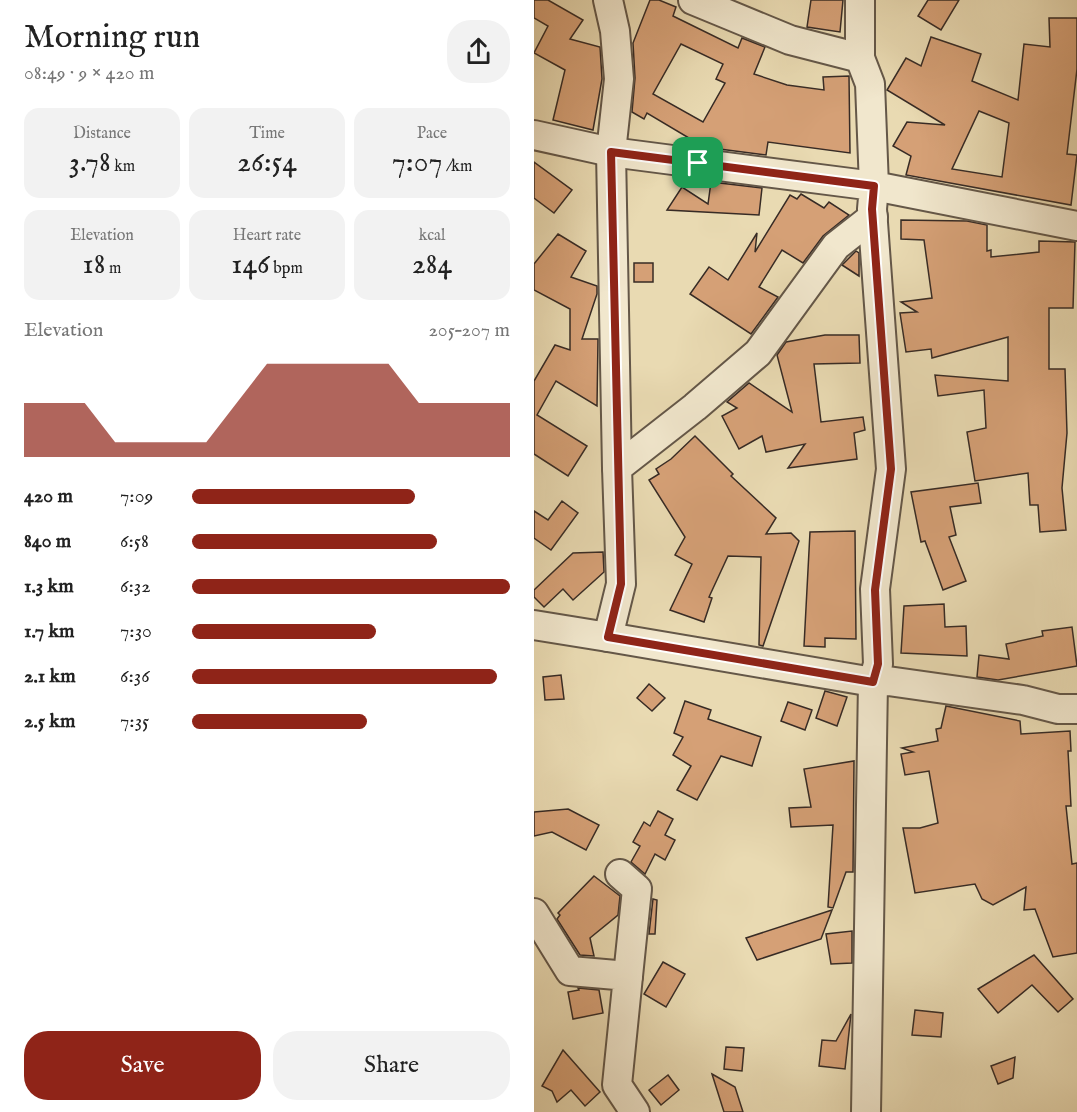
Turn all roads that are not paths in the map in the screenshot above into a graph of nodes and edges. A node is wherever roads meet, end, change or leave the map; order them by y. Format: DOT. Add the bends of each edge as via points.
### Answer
graph roads {
  1 [pos="608,0"];
  2 [pos="693,0"];
  3 [pos="860,0"];
  4 [pos="860,58"];
  5 [pos="534,135"];
  6 [pos="611,152"];
  7 [pos="874,186"];
  8 [pos="873,218"];
  9 [pos="1077,226"];
  10 [pos="617,468"];
  11 [pos="534,625"];
  12 [pos="608,637"];
  13 [pos="873,682"];
  14 [pos="1077,709"];
  15 [pos="620,874"];
  16 [pos="534,913"];
  17 [pos="628,976"];
  18 [pos="617,1098"];
  19 [pos="635,1112"];
  20 [pos="866,1112"];
  1 -- 6 [label="street" via="619,79"];
  2 -- 4 [label="street" via="790,40"];
  3 -- 4 [label="street"];
  4 -- 7 [label="street" via="870,84"];
  5 -- 6 [label="street"];
  6 -- 7 [label="street"];
  6 -- 10 [label="street"];
  7 -- 8 [label="street"];
  7 -- 9 [label="street"];
  8 -- 10 [label="street" via="836,246 758,353"];
  8 -- 13 [label="street" via="891,469 875,590 878,664"];
  10 -- 12 [label="street" via="621,584"];
  11 -- 12 [label="street"];
  12 -- 13 [label="street"];
  13 -- 14 [label="street"];
  13 -- 20 [label="street"];
  15 -- 17 [label="street" via="637,889"];
  16 -- 17 [label="street" via="570,971"];
  17 -- 18 [label="street"];
  18 -- 19 [label="street"];
}
